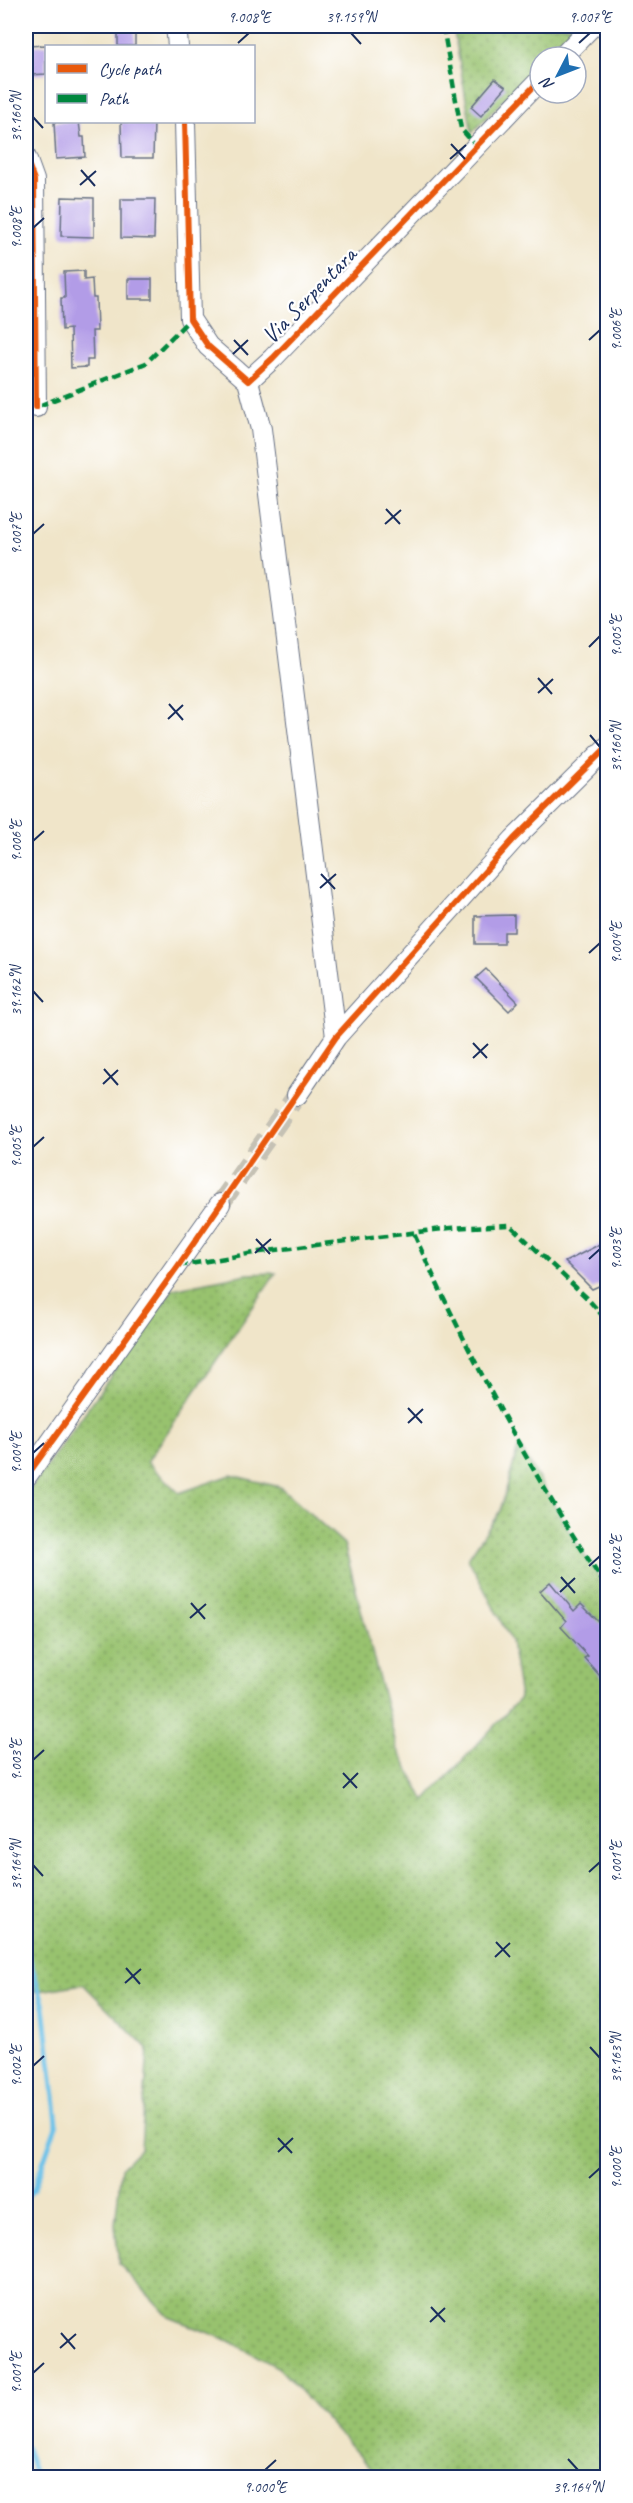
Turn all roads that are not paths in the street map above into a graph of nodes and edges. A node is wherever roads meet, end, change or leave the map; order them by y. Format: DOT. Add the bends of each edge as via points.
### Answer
graph roads {
  1 [pos="176,26"];
  2 [pos="592,26"];
  3 [pos="178,45"];
  4 [pos="574,45"];
  5 [pos="528,92"];
  6 [pos="185,123"];
  7 [pos="26,158"];
  8 [pos="248,381"];
  9 [pos="36,407"];
  10 [pos="608,746"];
  11 [pos="336,1037"];
  12 [pos="297,1095"];
  13 [pos="220,1204"];
  14 [pos="26,1477"];
  1 -- 3 [label="street"];
  2 -- 4 [label="street"];
  5 -- 8 [label="street, Via Serpentara"];
  6 -- 8 [label="street" via="190,319 208,346"];
  7 -- 9 [label="street" via="34,180"];
  8 -- 11 [label="street" via="261,429"];
  10 -- 11 [label="street" via="514,838"];
  11 -- 12 [label="street"];
  13 -- 14 [label="street"];
}
